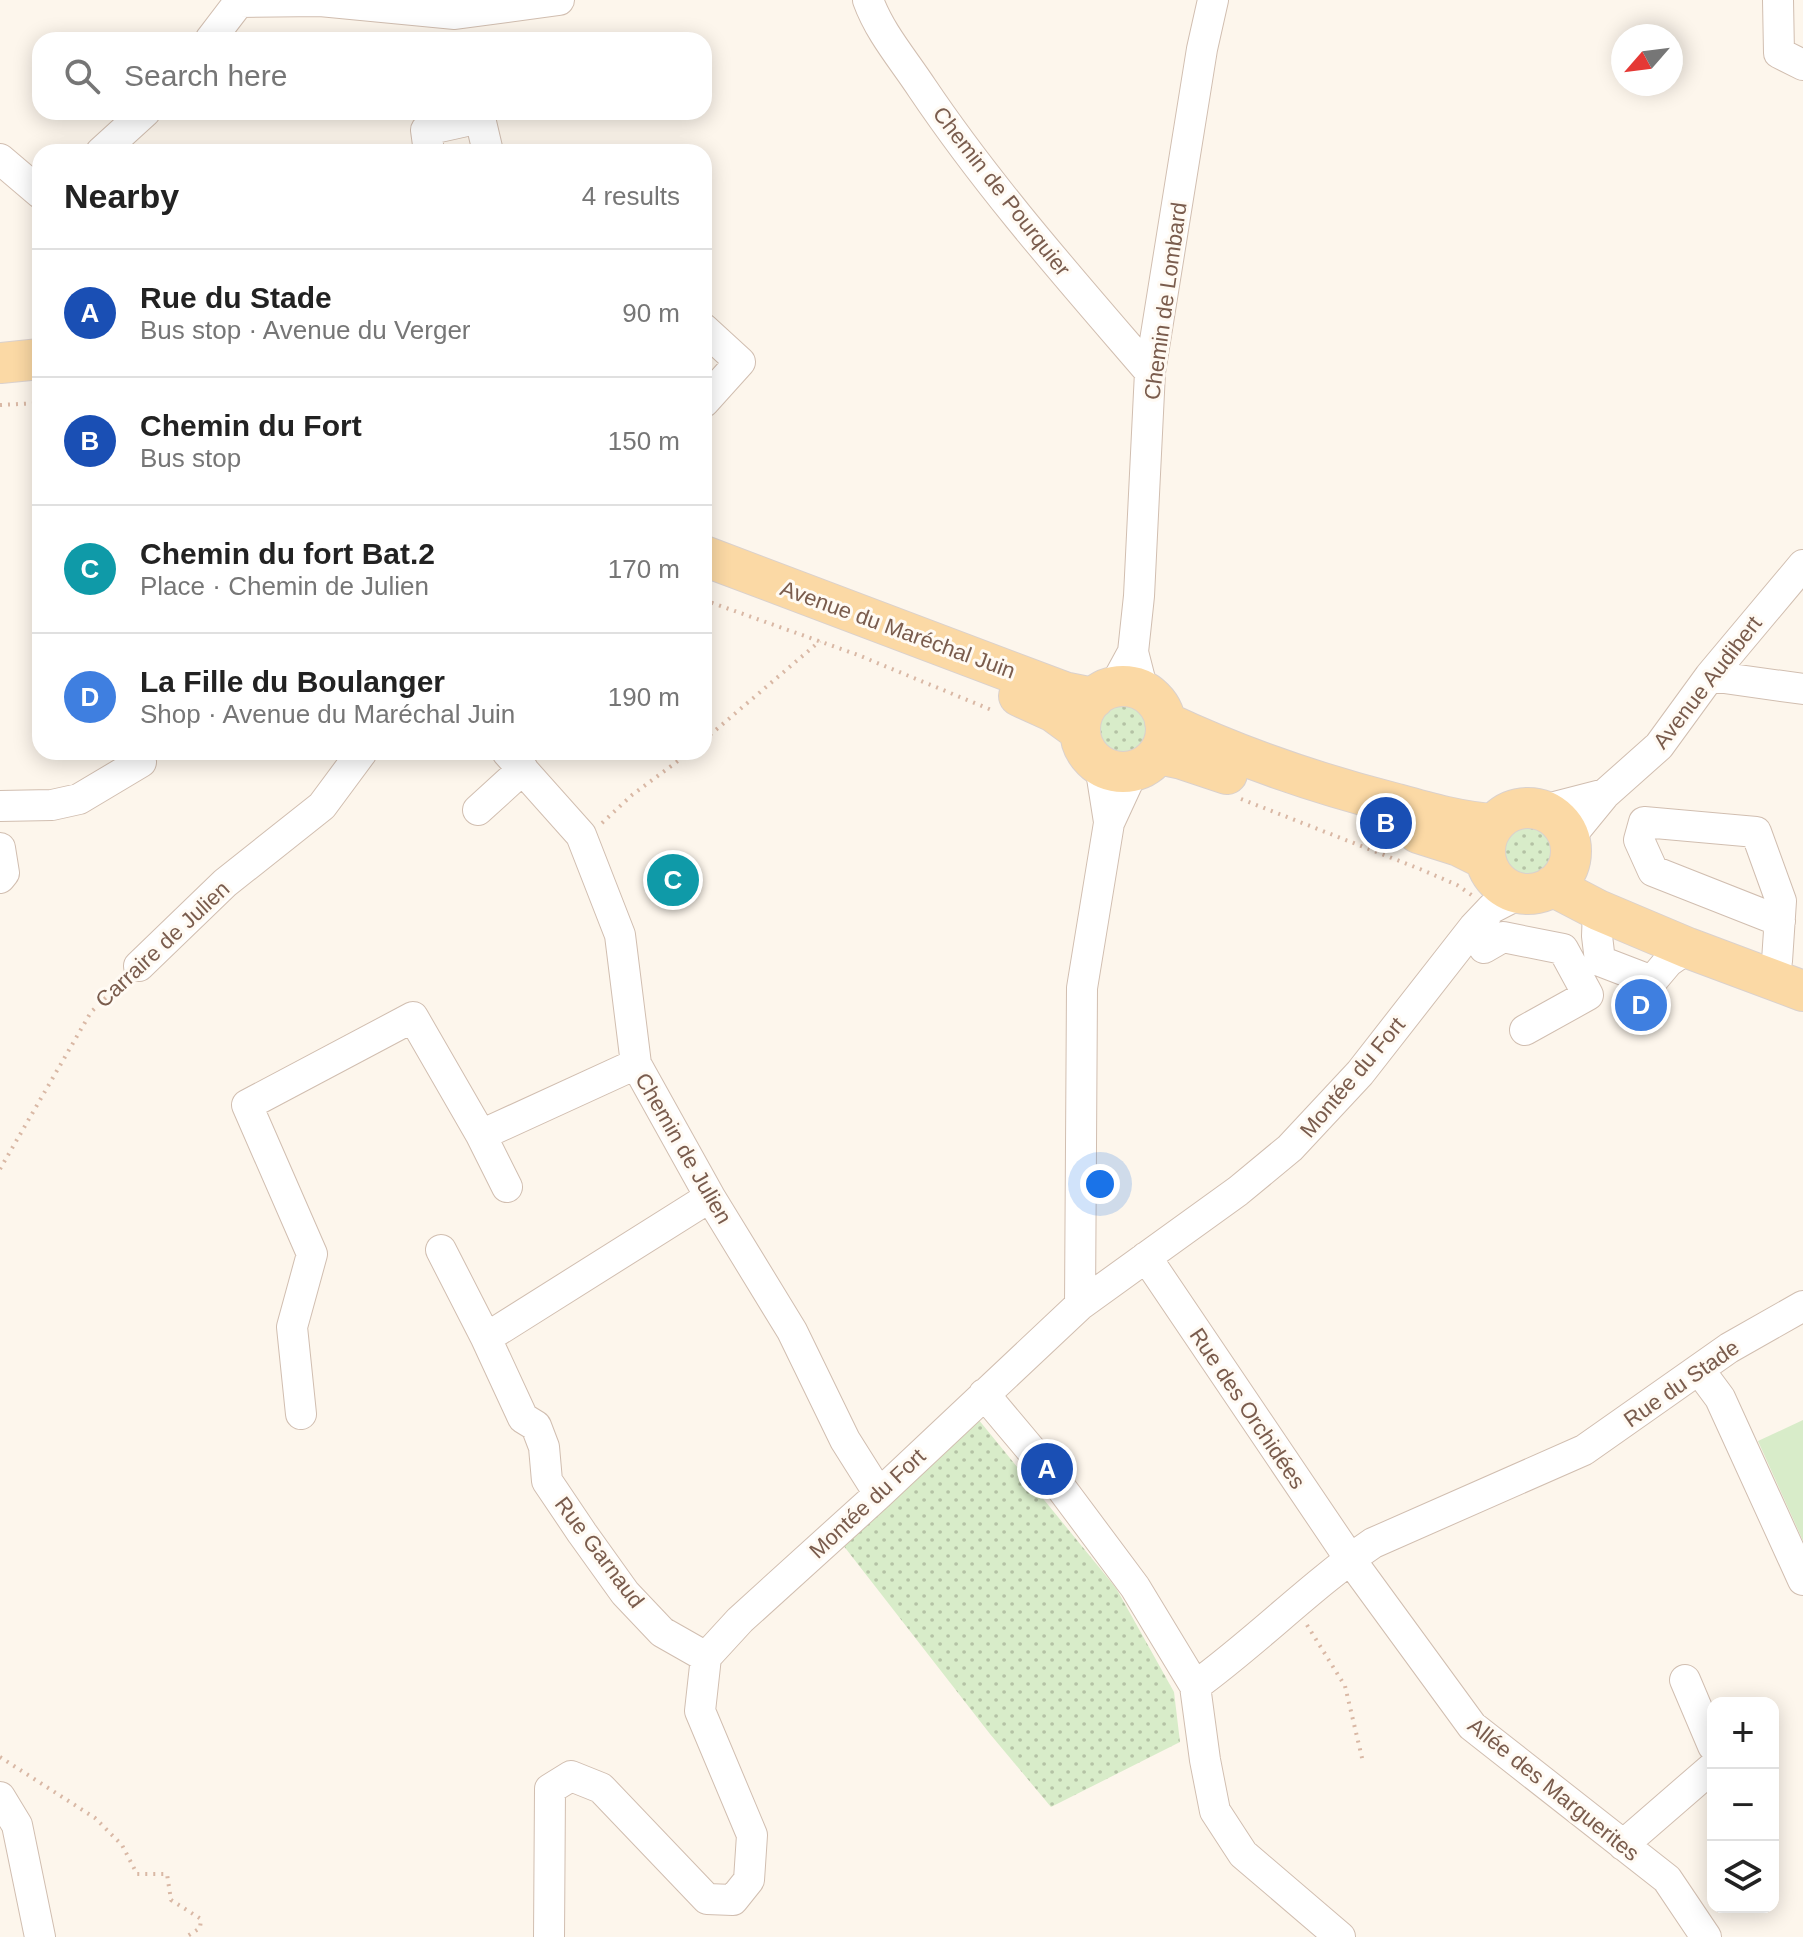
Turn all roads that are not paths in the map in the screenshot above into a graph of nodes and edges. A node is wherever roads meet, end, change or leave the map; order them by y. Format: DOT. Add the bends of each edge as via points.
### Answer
graph roads {
  1 [pos="559,0"];
  2 [pos="868,0"];
  3 [pos="1213,0"];
  4 [pos="1778,0"];
  5 [pos="238,1"];
  6 [pos="216,32"];
  7 [pos="1803,65"];
  8 [pos="136,120"];
  9 [pos="471,120"];
  10 [pos="480,120"];
  11 [pos="110,144"];
  12 [pos="428,144"];
  13 [pos="486,144"];
  14 [pos="0,159"];
  15 [pos="32,186"];
  16 [pos="712,336"];
  17 [pos="32,360"];
  18 [pos="0,363"];
  19 [pos="1150,372"];
  20 [pos="32,383"];
  21 [pos="0,386"];
  22 [pos="712,393"];
  23 [pos="712,559"];
  24 [pos="1803,565"];
  25 [pos="712,581"];
  26 [pos="1710,676"];
  27 [pos="1803,689"];
  28 [pos="1123,727"];
  29 [pos="356,760"];
  30 [pos="515,761"];
  31 [pos="141,762"];
  32 [pos="0,806"];
  33 [pos="478,810"];
  34 [pos="0,848"];
  35 [pos="1513,877"];
  36 [pos="0,878"];
  37 [pos="1780,921"];
  38 [pos="139,966"];
  39 [pos="1790,966"];
  40 [pos="1803,991"];
  41 [pos="1525,1030"];
  42 [pos="636,1064"];
  43 [pos="481,1135"];
  44 [pos="507,1187"];
  45 [pos="710,1197"];
  46 [pos="441,1250"];
  47 [pos="1146,1257"];
  48 [pos="1080,1305"];
  49 [pos="1803,1306"];
  50 [pos="486,1338"];
  51 [pos="1700,1371"];
  52 [pos="984,1394"];
  53 [pos="301,1414"];
  54 [pos="879,1494"];
  55 [pos="1350,1559"];
  56 [pos="1803,1580"];
  57 [pos="706,1657"];
  58 [pos="1685,1680"];
  59 [pos="1195,1686"];
  60 [pos="1707,1732"];
  61 [pos="1711,1769"];
  62 [pos="0,1797"];
  63 [pos="1623,1845"];
  64 [pos="40,1937"];
  65 [pos="549,1937"];
  66 [pos="1340,1937"];
  67 [pos="1706,1937"];
  1 -- 5 [label="street" via="455,14 320,1"];
  2 -- 19 [label="street, Chemin de Pourquier" via="883,34 950,129"];
  3 -- 19 [label="street, Chemin de Lombard"];
  4 -- 7 [label="street" via="1779,53"];
  5 -- 6 [label="street"];
  8 -- 11 [label="street"];
  9 -- 12 [label="street" via="426,130"];
  10 -- 13 [label="street"];
  14 -- 15 [label="street"];
  16 -- 22 [label="street" via="740,362"];
  17 -- 18 [label="main road"];
  19 -- 28 [label="street, Chemin de Lombard" via="1139,596"];
  20 -- 21 [label="main road"];
  23 -- 28 [label="main road, Avenue du Maréchal Juin" via="1064,692"];
  24 -- 26 [label="street, Avenue Audibert"];
  25 -- 28 [label="main road, Avenue du Maréchal Juin" via="1054,712"];
  26 -- 27 [label="street"];
  26 -- 35 [label="street, Avenue Audibert" via="1659,746"];
  28 -- 35 [label="main road, Avenue du Maréchal Juin" via="1468,822"];
  28 -- 48 [label="street, Chemin de Lombard" via="1082,988"];
  29 -- 38 [label="street, Carraire de Julien" via="322,806 225,883"];
  30 -- 33 [label="street"];
  30 -- 42 [label="street, Chemin de Julien" via="582,837 620,935"];
  31 -- 32 [label="street" via="79,799"];
  34 -- 36 [label="street"];
  35 -- 39 [label="main road" via="1591,876 1646,910"];
  35 -- 40 [label="main road, Avenue du Maréchal Juin"];
  35 -- 41 [label="street" via="1503,937 1563,949 1588,995"];
  35 -- 47 [label="street, Montée du Fort" via="1360,1073 1290,1148"];
  37 -- 37 [label="street" via="1781,901 1756,832 1644,822 1639,840 1653,871"];
  37 -- 39 [label="street"];
  42 -- 43 [label="street"];
  42 -- 45 [label="street, Chemin de Julien"];
  43 -- 44 [label="street"];
  43 -- 53 [label="street" via="413,1017 247,1105 312,1254 292,1327"];
  45 -- 50 [label="street"];
  45 -- 54 [label="street, Chemin de Julien" via="792,1331 845,1440"];
  46 -- 50 [label="street, Rue Garnaud"];
  47 -- 48 [label="street, Montée du Fort"];
  47 -- 55 [label="street, Rue des Orchidées"];
  48 -- 52 [label="street, Montée du Fort"];
  49 -- 51 [label="street, Rue du Stade"];
  50 -- 57 [label="street, Rue Garnaud" via="523,1418 536,1426 547,1481 582,1533 625,1593 662,1632"];
  51 -- 55 [label="street, Rue du Stade" via="1584,1450 1373,1543"];
  51 -- 56 [label="street" via="1720,1398"];
  52 -- 54 [label="street, Montée du Fort"];
  52 -- 59 [label="street" via="1135,1587"];
  54 -- 57 [label="street, Montée du Fort"];
  55 -- 59 [label="street, Rue du Stade"];
  55 -- 63 [label="street, Allée des Marguerites" via="1472,1726"];
  57 -- 65 [label="street" via="700,1711 752,1835 749,1880 733,1900 707,1899 601,1788 571,1776 550,1789"];
  58 -- 60 [label="street"];
  59 -- 66 [label="street" via="1215,1811 1243,1854"];
  61 -- 63 [label="street"];
  62 -- 64 [label="street" via="17,1825"];
  63 -- 67 [label="street, Allée des Marguerites" via="1667,1879"];
}
